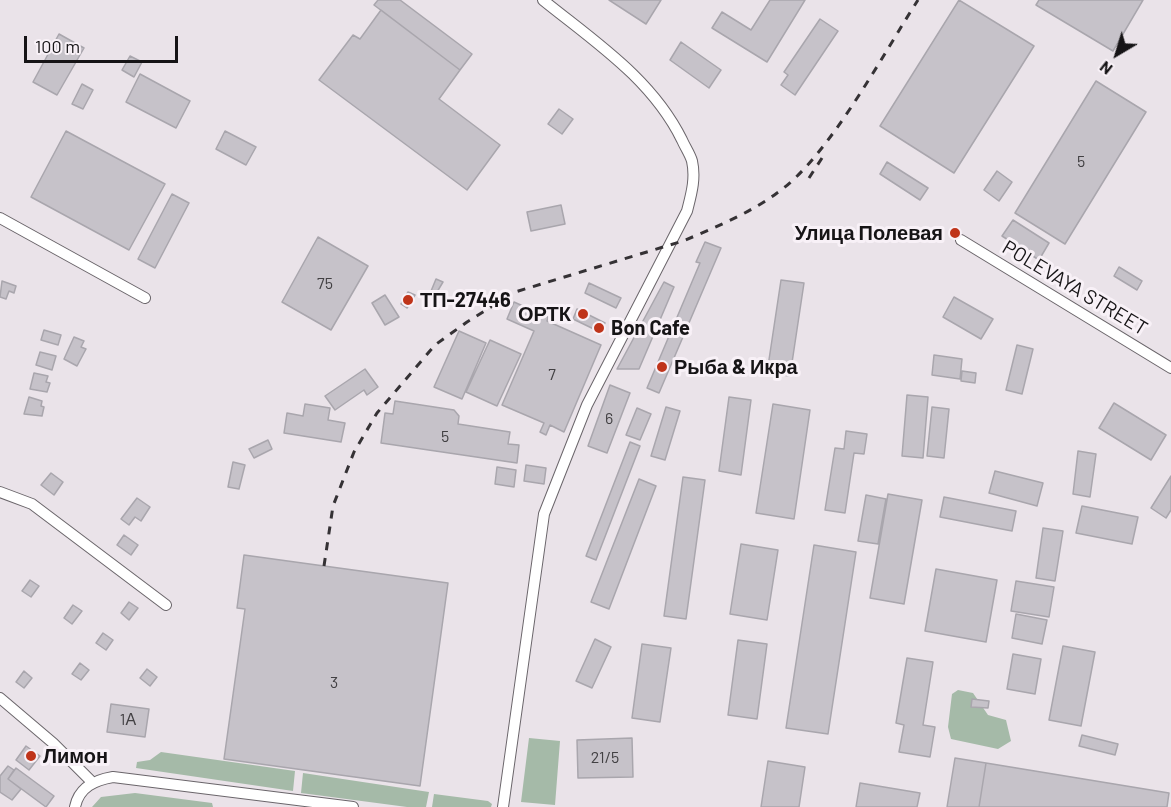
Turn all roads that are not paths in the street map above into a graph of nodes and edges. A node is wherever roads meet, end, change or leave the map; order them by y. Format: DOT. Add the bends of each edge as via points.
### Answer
graph roads {
  1 [pos="543,0"];
  2 [pos="0,218"];
  3 [pos="961,240"];
  4 [pos="145,298"];
  5 [pos="1171,368"];
  6 [pos="0,492"];
  7 [pos="166,605"];
  8 [pos="0,698"];
  9 [pos="92,782"];
  10 [pos="75,807"];
  11 [pos="353,807"];
  12 [pos="503,807"];
  1 -- 12 [label="street" via="636,74 679,133 692,160 694,184 687,212 587,405 544,514"];
  2 -- 4 [label="street"];
  3 -- 5 [label="street, POLEVAYA STREET"];
  6 -- 7 [label="street" via="32,504"];
  8 -- 9 [label="street"];
  9 -- 10 [label="street" via="81,792"];
  9 -- 11 [label="street" via="128,777"];
}
